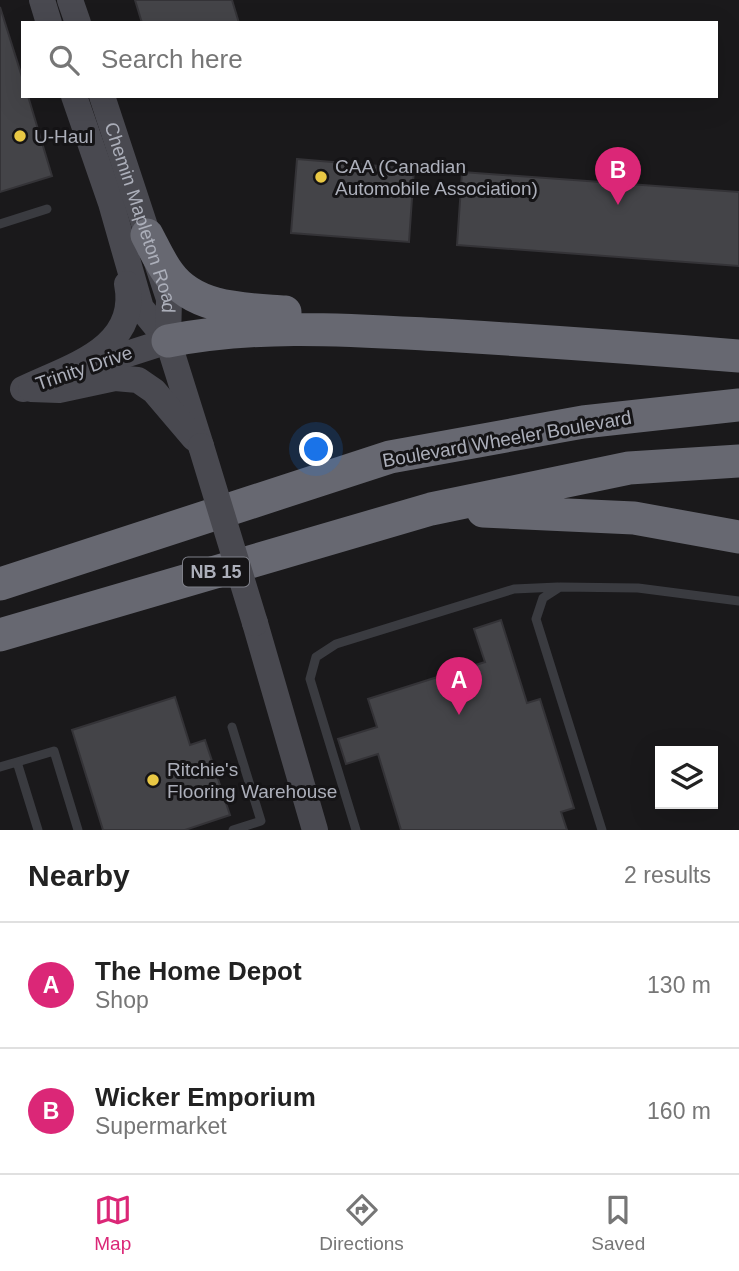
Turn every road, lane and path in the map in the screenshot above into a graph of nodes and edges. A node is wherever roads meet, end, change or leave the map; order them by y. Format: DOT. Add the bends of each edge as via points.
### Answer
graph roads {
  1 [pos="42,0"];
  2 [pos="70,0"];
  3 [pos="48,21"];
  4 [pos="77,21"];
  5 [pos="75,98"];
  6 [pos="103,98"];
  7 [pos="111,204"];
  8 [pos="47,209"];
  9 [pos="0,224"];
  10 [pos="147,235"];
  11 [pos="168,341"];
  12 [pos="576,343"];
  13 [pos="739,356"];
  14 [pos="11,393"];
  15 [pos="739,405"];
  16 [pos="201,446"];
  17 [pos="739,461"];
  18 [pos="431,509"];
  19 [pos="739,537"];
  20 [pos="0,584"];
  21 [pos="560,587"];
  22 [pos="739,601"];
  23 [pos="0,635"];
  24 [pos="232,727"];
  25 [pos="18,762"];
  26 [pos="0,767"];
  27 [pos="38,830"];
  28 [pos="78,830"];
  29 [pos="233,830"];
  30 [pos="315,830"];
  31 [pos="356,830"];
  32 [pos="602,830"];
  1 -- 3 [label="main road"];
  2 -- 4 [label="main road"];
  5 -- 7 [label="main road, Chemin Mapleton Road"];
  6 -- 10 [label="main road, Chemin Mapleton Road"];
  7 -- 11 [label="main road, Chemin Mapleton Road" via="141,308"];
  7 -- 14 [label="main road" via="130,297 116,337 102,351"];
  8 -- 9 [label="lane"];
  10 -- 11 [label="main road, Chemin Mapleton Road" via="169,299"];
  10 -- 12 [label="highway" via="169,274 200,299 232,307 535,334"];
  11 -- 12 [label="highway" via="206,333 313,327"];
  11 -- 14 [label="main road, Trinity Drive"];
  11 -- 16 [label="main road, Chemin Mapleton Road"];
  12 -- 13 [label="highway"];
  14 -- 16 [label="main road" via="59,390 114,378 138,380"];
  15 -- 20 [label="highway, Boulevard Wheeler Boulevard" via="583,422 390,457"];
  16 -- 30 [label="main road, Chemin Mapleton Road, bridge"];
  17 -- 18 [label="highway, NB 15" via="629,468"];
  18 -- 19 [label="highway" via="634,519"];
  18 -- 23 [label="highway, NB 15"];
  21 -- 22 [label="lane" via="638,588"];
  21 -- 31 [label="lane" via="514,589 336,645 316,657 310,679"];
  21 -- 32 [label="lane" via="543,598 536,619"];
  24 -- 29 [label="lane" via="261,821"];
  25 -- 26 [label="lane"];
  25 -- 27 [label="lane"];
  25 -- 28 [label="lane" via="54,751"];
}
